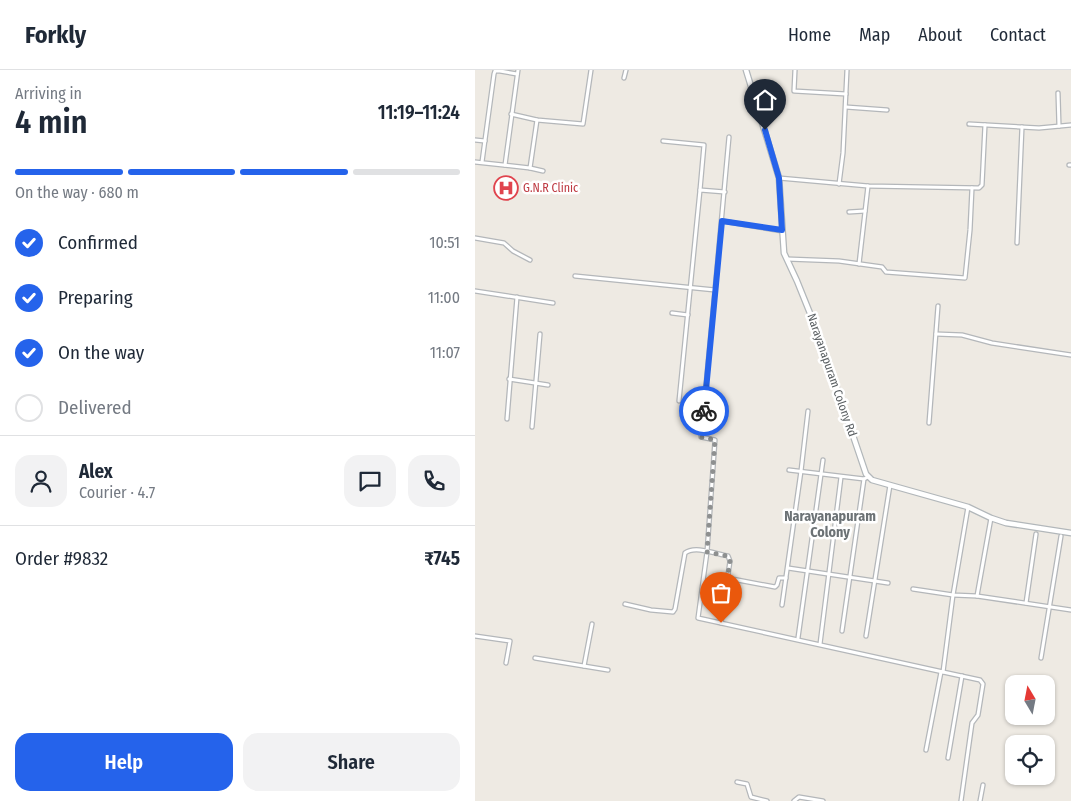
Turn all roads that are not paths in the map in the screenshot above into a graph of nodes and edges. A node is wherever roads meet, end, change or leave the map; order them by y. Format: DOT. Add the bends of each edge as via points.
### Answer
graph roads {
  1 [pos="591,70"];
  2 [pos="626,70"];
  3 [pos="746,70"];
  4 [pos="795,70"];
  5 [pos="847,70"];
  6 [pos="517,72"];
  7 [pos="624,78"];
  8 [pos="1058,93"];
  9 [pos="846,94"];
  10 [pos="846,107"];
  11 [pos="887,110"];
  12 [pos="511,114"];
  13 [pos="537,120"];
  14 [pos="969,124"];
  15 [pos="985,125"];
  16 [pos="1071,125"];
  17 [pos="1059,126"];
  18 [pos="1022,127"];
  19 [pos="729,137"];
  20 [pos="475,140"];
  21 [pos="485,141"];
  22 [pos="663,141"];
  23 [pos="475,162"];
  24 [pos="482,162"];
  25 [pos="505,165"];
  26 [pos="530,168"];
  27 [pos="543,171"];
  28 [pos="779,178"];
  29 [pos="839,184"];
  30 [pos="868,186"];
  31 [pos="971,188"];
  32 [pos="700,190"];
  33 [pos="725,192"];
  34 [pos="865,211"];
  35 [pos="849,212"];
  36 [pos="722,221"];
  37 [pos="782,230"];
  38 [pos="475,238"];
  39 [pos="1017,243"];
  40 [pos="787,259"];
  41 [pos="530,260"];
  42 [pos="859,264"];
  43 [pos="575,276"];
  44 [pos="691,288"];
  45 [pos="715,290"];
  46 [pos="475,291"];
  47 [pos="517,297"];
  48 [pos="553,303"];
  49 [pos="938,306"];
  50 [pos="672,313"];
  51 [pos="688,315"];
  52 [pos="540,334"];
  53 [pos="937,334"];
  54 [pos="1071,355"];
  55 [pos="509,379"];
  56 [pos="536,383"];
  57 [pos="548,385"];
  58 [pos="679,401"];
  59 [pos="808,411"];
  60 [pos="507,419"];
  61 [pos="929,423"];
  62 [pos="532,427"];
  63 [pos="823,460"];
  64 [pos="789,470"];
  65 [pos="801,471"];
  66 [pos="821,473"];
  67 [pos="841,477"];
  68 [pos="866,478"];
  69 [pos="889,484"];
  70 [pos="968,507"];
  71 [pos="991,518"];
  72 [pos="1071,533"];
  73 [pos="1036,534"];
  74 [pos="1061,536"];
  75 [pos="707,552"];
  76 [pos="788,568"];
  77 [pos="808,570"];
  78 [pos="829,574"];
  79 [pos="849,577"];
  80 [pos="727,578"];
  81 [pos="786,578"];
  82 [pos="874,581"];
  83 [pos="888,583"];
  84 [pos="913,589"];
  85 [pos="953,595"];
  86 [pos="977,596"];
  87 [pos="1026,603"];
  88 [pos="625,604"];
  89 [pos="782,605"];
  90 [pos="1050,606"];
  91 [pos="1071,610"];
  92 [pos="721,623"];
  93 [pos="592,624"];
  94 [pos="842,631"];
  95 [pos="475,636"];
  96 [pos="867,636"];
  97 [pos="798,638"];
  98 [pos="820,644"];
  99 [pos="535,658"];
  100 [pos="1041,658"];
  101 [pos="506,663"];
  102 [pos="584,666"];
  103 [pos="608,670"];
  104 [pos="942,672"];
  105 [pos="962,676"];
  106 [pos="926,750"];
  107 [pos="948,758"];
  108 [pos="737,782"];
  109 [pos="983,785"];
  110 [pos="767,801"];
  111 [pos="794,801"];
  112 [pos="823,801"];
  113 [pos="961,801"];
  114 [pos="980,801"];
  1 -- 13 [label="street" via="583,124"];
  2 -- 7 [label="street"];
  3 -- 28 [label="street, Narayanapuram Colony Rd"];
  4 -- 9 [label="street" via="794,91"];
  5 -- 9 [label="street"];
  6 -- 12 [label="street"];
  6 -- 21 [label="street" via="495,71"];
  8 -- 17 [label="street"];
  9 -- 10 [label="street"];
  10 -- 11 [label="street"];
  10 -- 29 [label="street"];
  12 -- 13 [label="street"];
  12 -- 25 [label="street"];
  13 -- 26 [label="street"];
  14 -- 15 [label="street"];
  15 -- 18 [label="street"];
  15 -- 31 [label="street" via="982,185"];
  16 -- 17 [label="street"];
  17 -- 18 [label="street"];
  18 -- 39 [label="street"];
  19 -- 33 [label="street"];
  20 -- 21 [label="street"];
  21 -- 24 [label="street"];
  22 -- 32 [label="street" via="704,145"];
  23 -- 24 [label="street"];
  24 -- 25 [label="street"];
  25 -- 26 [label="street"];
  26 -- 27 [label="street"];
  28 -- 29 [label="street"];
  28 -- 37 [label="street, Narayanapuram Colony Rd"];
  29 -- 30 [label="street"];
  30 -- 31 [label="street"];
  30 -- 34 [label="street"];
  31 -- 42 [label="street" via="965,278 886,272 883,267"];
  32 -- 33 [label="street"];
  32 -- 44 [label="street"];
  33 -- 36 [label="street"];
  34 -- 35 [label="street"];
  34 -- 42 [label="street"];
  36 -- 37 [label="street"];
  36 -- 45 [label="street"];
  37 -- 40 [label="street, Narayanapuram Colony Rd"];
  38 -- 41 [label="street" via="504,243"];
  40 -- 42 [label="street"];
  40 -- 68 [label="street, Narayanapuram Colony Rd" via="820,338"];
  43 -- 44 [label="street"];
  44 -- 45 [label="street"];
  44 -- 51 [label="street"];
  45 -- 75 [label="street" via="701,437 715,440"];
  46 -- 47 [label="street"];
  47 -- 48 [label="street"];
  47 -- 55 [label="street"];
  49 -- 53 [label="street"];
  50 -- 51 [label="street"];
  51 -- 58 [label="street"];
  52 -- 56 [label="street"];
  53 -- 54 [label="street"];
  53 -- 61 [label="street"];
  55 -- 56 [label="street"];
  55 -- 60 [label="street"];
  56 -- 57 [label="street"];
  56 -- 62 [label="street"];
  59 -- 65 [label="street"];
  63 -- 66 [label="street"];
  64 -- 65 [label="street"];
  65 -- 66 [label="street"];
  65 -- 76 [label="street"];
  66 -- 67 [label="street"];
  66 -- 77 [label="street"];
  67 -- 68 [label="street"];
  67 -- 78 [label="street"];
  68 -- 69 [label="street"];
  68 -- 79 [label="street"];
  69 -- 70 [label="street"];
  69 -- 82 [label="street"];
  70 -- 71 [label="street"];
  70 -- 85 [label="street"];
  71 -- 72 [label="street"];
  71 -- 86 [label="street"];
  73 -- 87 [label="street"];
  74 -- 90 [label="street"];
  75 -- 80 [label="street" via="728,556"];
  75 -- 88 [label="street" via="691,550 685,553 673,612"];
  75 -- 92 [label="street" via="697,616"];
  76 -- 77 [label="street"];
  76 -- 81 [label="street"];
  77 -- 78 [label="street"];
  77 -- 97 [label="street"];
  78 -- 79 [label="street"];
  78 -- 98 [label="street"];
  79 -- 82 [label="street"];
  79 -- 94 [label="street"];
  80 -- 81 [label="street" via="775,587 778,579"];
  80 -- 92 [label="street"];
  81 -- 89 [label="street"];
  82 -- 83 [label="street"];
  82 -- 96 [label="street"];
  84 -- 85 [label="street"];
  85 -- 86 [label="street"];
  85 -- 104 [label="street"];
  86 -- 87 [label="street"];
  87 -- 90 [label="street"];
  90 -- 91 [label="street"];
  90 -- 100 [label="street"];
  92 -- 97 [label="street"];
  93 -- 102 [label="street"];
  95 -- 101 [label="street" via="509,641"];
  97 -- 98 [label="street"];
  98 -- 104 [label="street"];
  99 -- 102 [label="street"];
  102 -- 103 [label="street"];
  104 -- 105 [label="street"];
  104 -- 106 [label="street"];
  105 -- 107 [label="street"];
  105 -- 113 [label="street" via="982,681 983,688 979,715 972,723"];
  108 -- 110 [label="street" via="747,784 751,798"];
  109 -- 114 [label="street"];
  111 -- 112 [label="street" via="799,797"];
}
